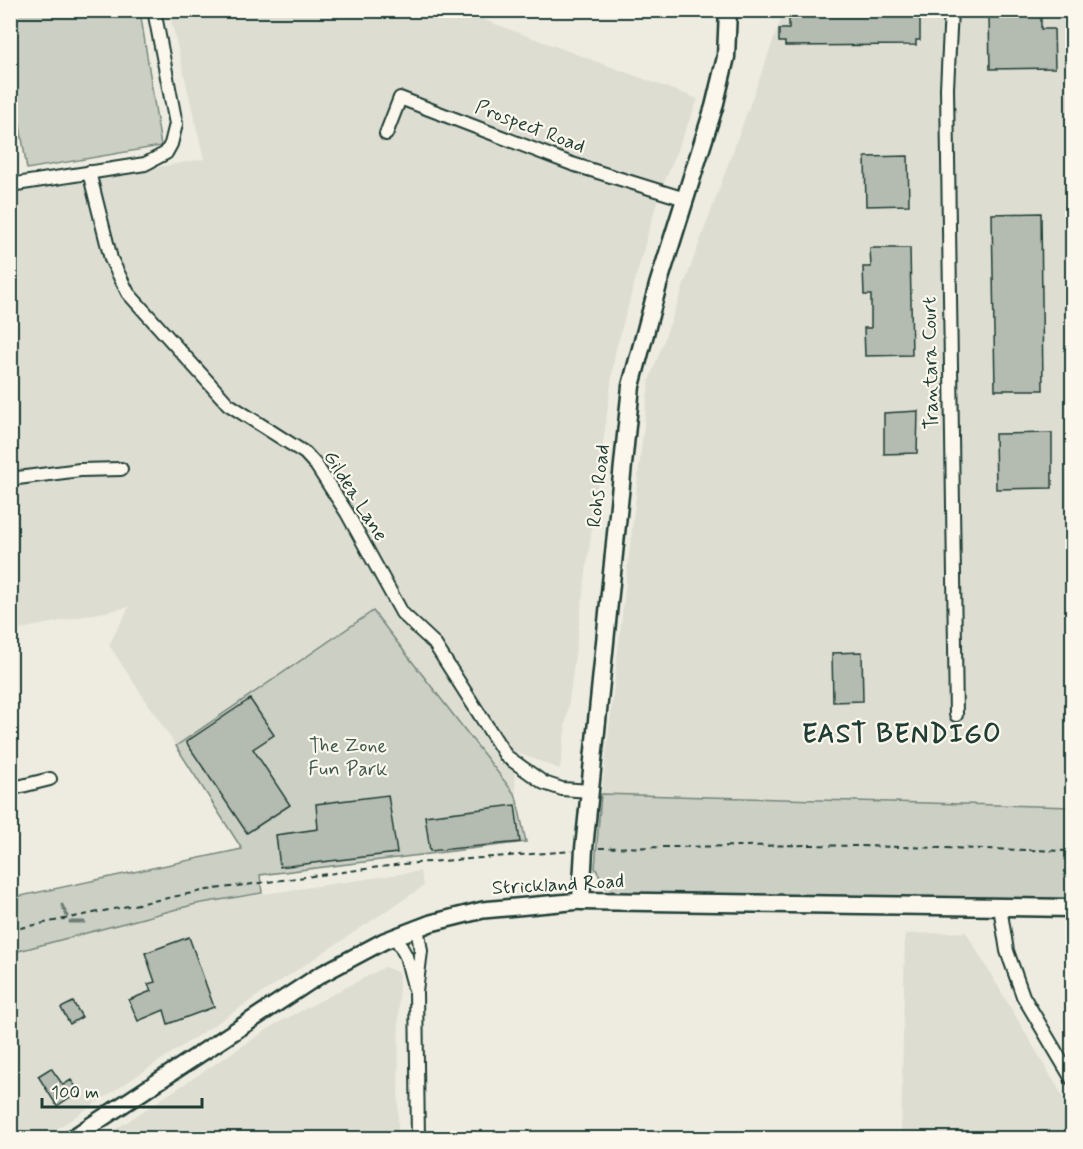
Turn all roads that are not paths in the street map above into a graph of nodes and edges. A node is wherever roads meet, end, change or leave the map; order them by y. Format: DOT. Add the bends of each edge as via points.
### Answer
graph roads {
  1 [pos="154,10"];
  2 [pos="717,10"];
  3 [pos="728,10"];
  4 [pos="951,10"];
  5 [pos="719,87"];
  6 [pos="386,134"];
  7 [pos="88,172"];
  8 [pos="10,185"];
  9 [pos="685,199"];
  10 [pos="121,469"];
  11 [pos="10,479"];
  12 [pos="956,715"];
  13 [pos="50,778"];
  14 [pos="10,789"];
  15 [pos="590,791"];
  16 [pos="581,901"];
  17 [pos="1000,907"];
  18 [pos="1072,908"];
  19 [pos="417,927"];
  20 [pos="395,936"];
  21 [pos="416,991"];
  22 [pos="1072,1079"];
  23 [pos="72,1138"];
  24 [pos="418,1138"];
  1 -- 7 [label="street" via="175,117 171,144 166,153 145,164"];
  2 -- 5 [label="main road, Rohs Road"];
  3 -- 5 [label="main road, Rohs Road" via="729,38"];
  4 -- 12 [label="street, Trantara Court" via="947,88"];
  5 -- 9 [label="main road, Rohs Road"];
  6 -- 9 [label="street, Prospect Road" via="400,98 572,164"];
  7 -- 8 [label="street"];
  7 -- 15 [label="street, Gildea Lane" via="111,259 128,293 228,404 305,453 316,465 402,612 434,643 506,756 544,783"];
  9 -- 15 [label="main road, Rohs Road" via="631,386"];
  10 -- 11 [label="street"];
  13 -- 14 [label="street"];
  15 -- 16 [label="main road, Rohs Road"];
  16 -- 17 [label="main road, Strickland Road"];
  16 -- 19 [label="street, Strickland Road" via="504,906"];
  17 -- 18 [label="main road, Strickland Road"];
  17 -- 22 [label="street" via="1007,951 1023,996"];
  19 -- 20 [label="street, Strickland Road"];
  19 -- 21 [label="street" via="421,951"];
  20 -- 21 [label="street" via="406,956"];
  20 -- 23 [label="street, Strickland Road" via="320,975"];
  21 -- 24 [label="street"];
}
